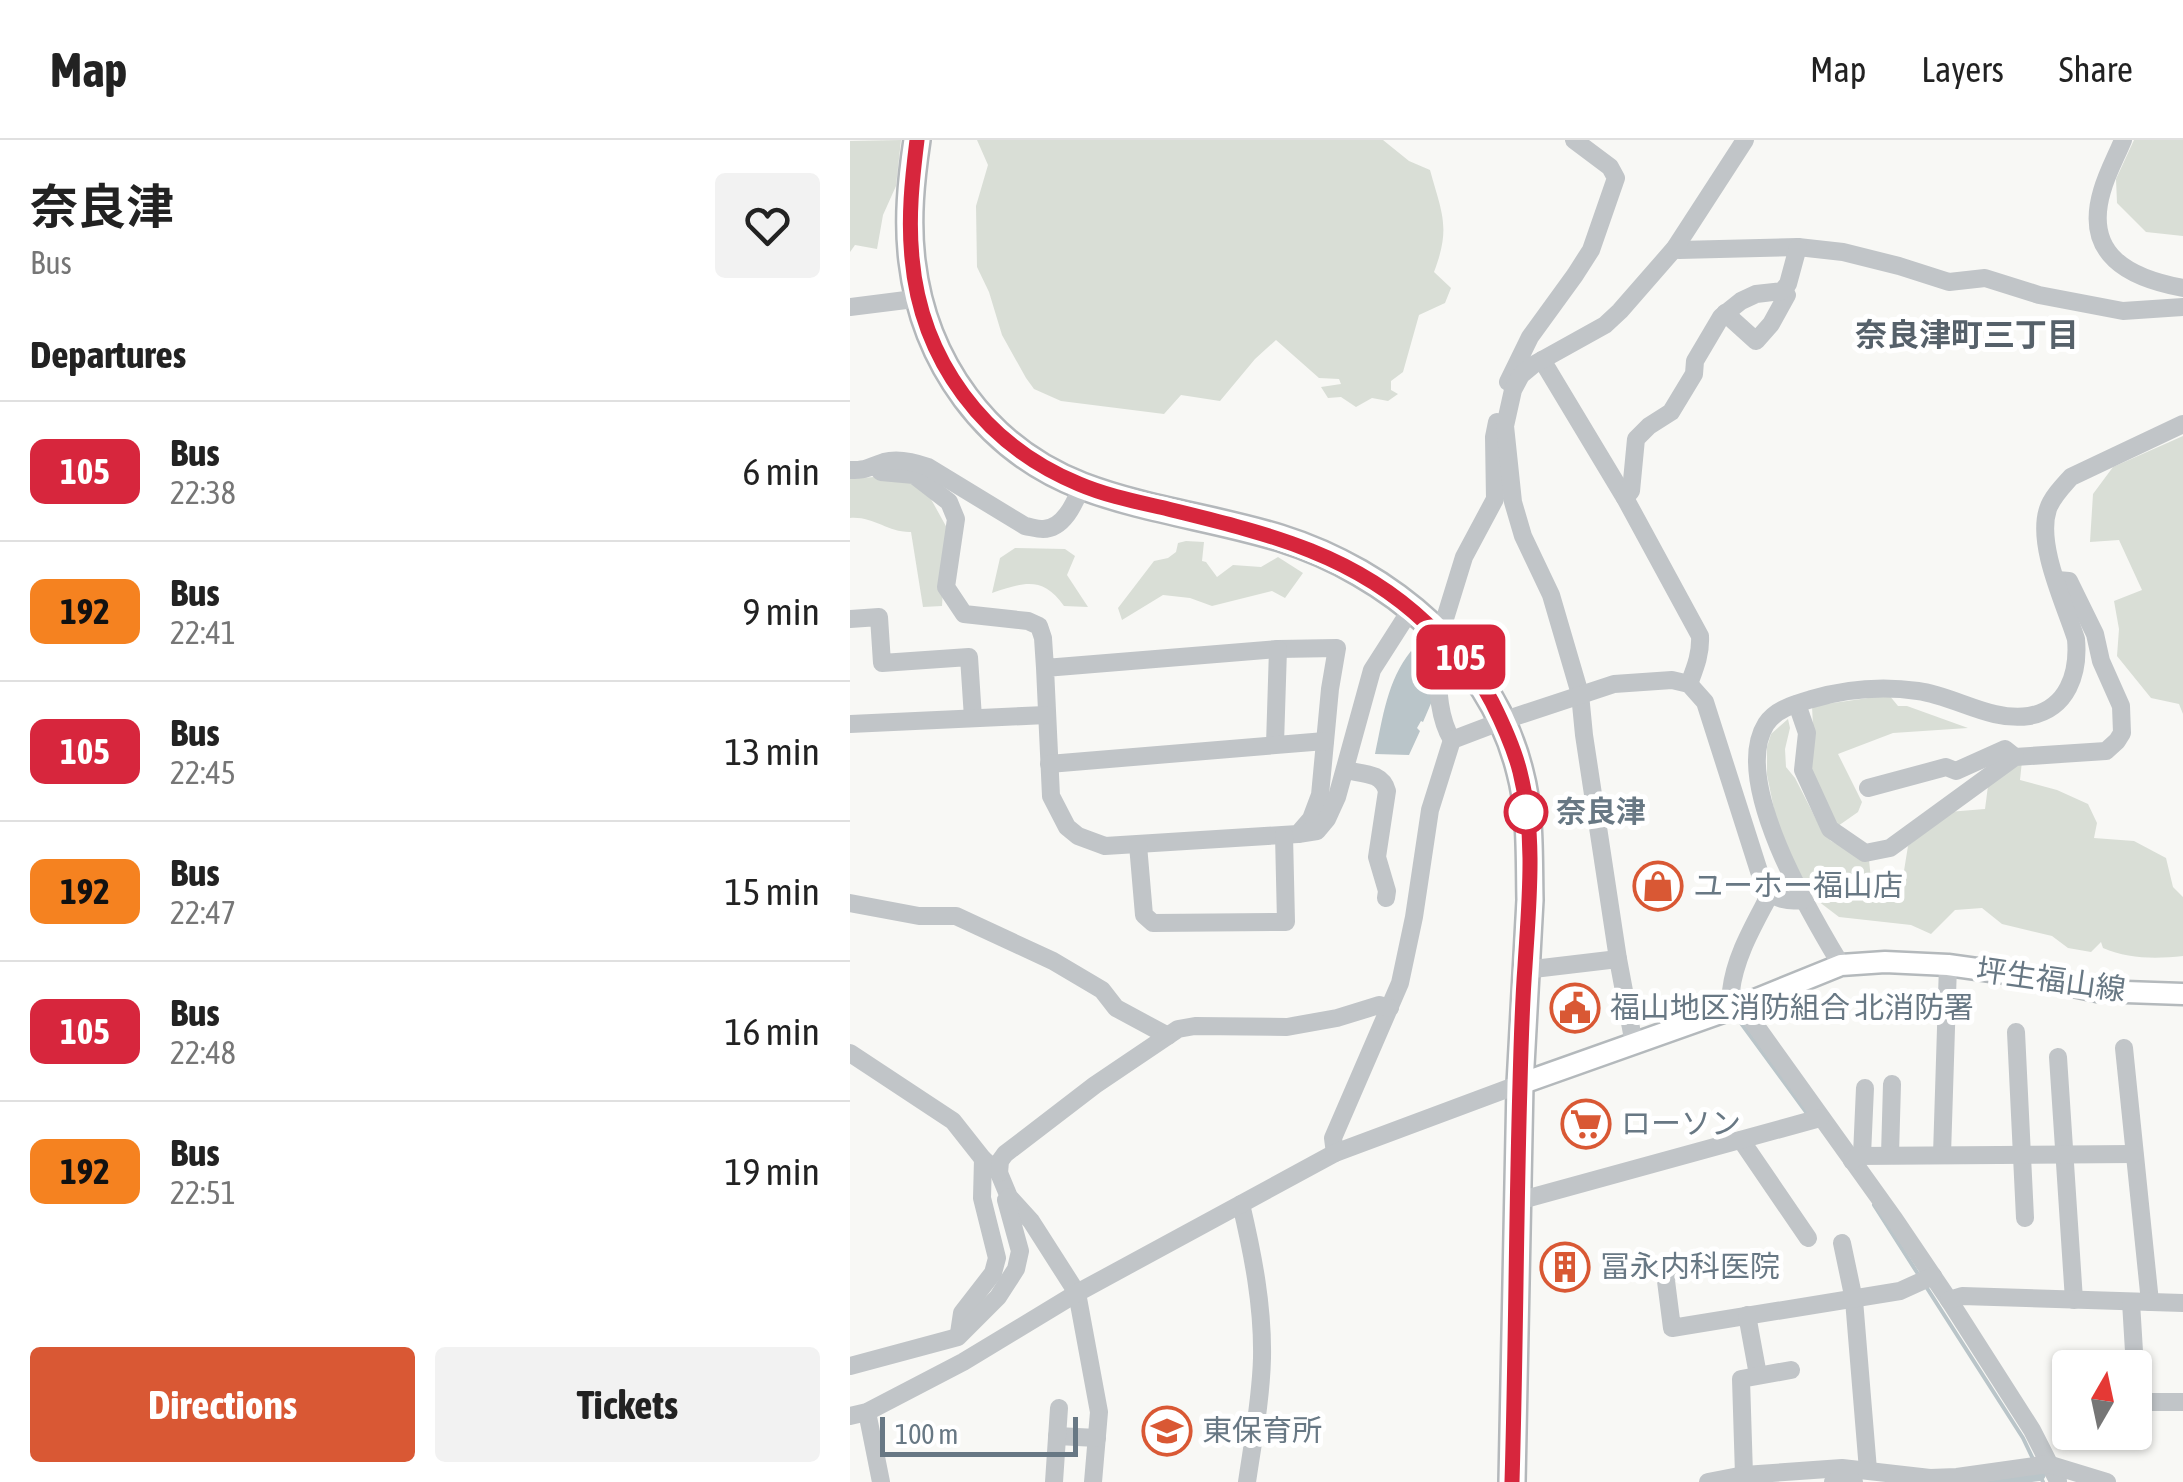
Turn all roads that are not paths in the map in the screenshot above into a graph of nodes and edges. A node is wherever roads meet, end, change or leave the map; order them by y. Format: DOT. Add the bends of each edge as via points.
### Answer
graph roads {
  1 [pos="917,140"];
  2 [pos="1745,140"];
  3 [pos="2124,140"];
  4 [pos="1579,141"];
  5 [pos="1798,247"];
  6 [pos="1675,248"];
  7 [pos="2183,288"];
  8 [pos="1782,291"];
  9 [pos="918,296"];
  10 [pos="2183,307"];
  11 [pos="850,308"];
  12 [pos="1725,314"];
  13 [pos="1542,360"];
  14 [pos="2183,424"];
  15 [pos="875,466"];
  16 [pos="850,470"];
  17 [pos="1082,486"];
  18 [pos="1624,498"];
  19 [pos="2057,580"];
  20 [pos="1411,609"];
  21 [pos="850,619"];
  22 [pos="1443,625"];
  23 [pos="1278,649"];
  24 [pos="1437,660"];
  25 [pos="1045,668"];
  26 [pos="1688,684"];
  27 [pos="1580,694"];
  28 [pos="1797,704"];
  29 [pos="1046,714"];
  30 [pos="974,718"];
  31 [pos="1502,721"];
  32 [pos="850,724"];
  33 [pos="1452,740"];
  34 [pos="1325,741"];
  35 [pos="1276,744"];
  36 [pos="2015,756"];
  37 [pos="1049,764"];
  38 [pos="1345,770"];
  39 [pos="1868,788"];
  40 [pos="1291,835"];
  41 [pos="1138,844"];
  42 [pos="1770,894"];
  43 [pos="1386,898"];
  44 [pos="1802,900"];
  45 [pos="850,903"];
  46 [pos="1618,959"];
  47 [pos="1841,965"];
  48 [pos="1948,966"];
  49 [pos="1524,970"];
  50 [pos="2183,994"];
  51 [pos="1740,1006"];
  52 [pos="1390,1008"];
  53 [pos="2016,1032"];
  54 [pos="1168,1036"];
  55 [pos="1634,1044"];
  56 [pos="2124,1048"];
  57 [pos="850,1054"];
  58 [pos="2058,1057"];
  59 [pos="1520,1084"];
  60 [pos="1892,1084"];
  61 [pos="1865,1088"];
  62 [pos="1815,1119"];
  63 [pos="1741,1140"];
  64 [pos="1335,1153"];
  65 [pos="2021,1154"];
  66 [pos="2064,1154"];
  67 [pos="2133,1154"];
  68 [pos="1890,1155"];
  69 [pos="1942,1155"];
  70 [pos="1857,1158"];
  71 [pos="983,1159"];
  72 [pos="999,1173"];
  73 [pos="1010,1197"];
  74 [pos="1518,1201"];
  75 [pos="1240,1204"];
  76 [pos="2024,1218"];
  77 [pos="1808,1238"];
  78 [pos="1842,1243"];
  79 [pos="1731,1262"];
  80 [pos="1926,1279"];
  81 [pos="1077,1292"];
  82 [pos="1854,1300"];
  83 [pos="1949,1300"];
  84 [pos="2074,1300"];
  85 [pos="2140,1302"];
  86 [pos="2183,1304"];
  87 [pos="1747,1315"];
  88 [pos="958,1337"];
  89 [pos="2136,1350"];
  90 [pos="963,1362"];
  91 [pos="850,1366"];
  92 [pos="1791,1370"];
  93 [pos="1758,1375"];
  94 [pos="2152,1402"];
  95 [pos="2183,1402"];
  96 [pos="1059,1408"];
  97 [pos="859,1414"];
  98 [pos="1057,1436"];
  99 [pos="1097,1438"];
  100 [pos="1744,1475"];
  101 [pos="2048,1475"];
  102 [pos="1861,1476"];
  103 [pos="881,1482"];
  104 [pos="1054,1482"];
  105 [pos="1093,1482"];
  106 [pos="1247,1482"];
  107 [pos="1512,1482"];
  108 [pos="1708,1482"];
  109 [pos="1833,1482"];
  110 [pos="2107,1482"];
  1 -- 9 [label="highway" via="910,222"];
  2 -- 6 [label="street"];
  3 -- 7 [label="street" via="2101,192 2104,248 2131,272"];
  4 -- 22 [label="street" via="1616,178 1591,250 1530,338 1504,391 1494,437 1494,499 1464,557"];
  5 -- 6 [label="street"];
  5 -- 8 [label="street"];
  5 -- 10 [label="street" via="1843,252 1949,282 1985,278 2123,312"];
  6 -- 13 [label="street" via="1604,325"];
  8 -- 12 [label="street" via="1756,294"];
  8 -- 12 [label="street" via="1787,295 1756,341"];
  9 -- 11 [label="street"];
  9 -- 17 [label="highway" via="944,365 979,417 1024,456"];
  12 -- 18 [label="street" via="1671,412 1636,439 1631,491"];
  13 -- 18 [label="street"];
  13 -- 27 [label="street" via="1521,375 1504,426 1513,502"];
  14 -- 19 [label="street" via="2071,477 2058,492 2046,530"];
  15 -- 16 [label="street"];
  15 -- 17 [label="street" via="904,460 928,467 1025,526 1044,530 1056,526"];
  15 -- 25 [label="street" via="914,475 949,502 956,519 946,587 964,614 1040,626"];
  17 -- 20 [label="highway" via="1283,539 1359,572"];
  18 -- 26 [label="street" via="1700,636"];
  19 -- 28 [label="street" via="2076,639 2076,668 2061,698 2045,710 2011,717 1888,689 1835,692"];
  19 -- 36 [label="street" via="2069,581 2090,621 2121,706 2122,733 2106,751"];
  20 -- 31 [label="highway" via="1470,666"];
  20 -- 38 [label="street" via="1372,670"];
  21 -- 30 [label="street" via="879,617 882,663 969,657"];
  23 -- 25 [label="street"];
  23 -- 34 [label="street" via="1337,648"];
  23 -- 35 [label="street"];
  24 -- 33 [label="street" via="1444,726"];
  25 -- 29 [label="street"];
  26 -- 27 [label="street" via="1614,684"];
  26 -- 42 [label="street" via="1705,702"];
  27 -- 31 [label="street"];
  27 -- 46 [label="street"];
  28 -- 36 [label="street" via="1807,734 1803,770 1830,830 1865,853 1890,848"];
  28 -- 44 [label="street" via="1767,723 1757,762 1776,841"];
  29 -- 30 [label="street"];
  29 -- 37 [label="street"];
  30 -- 32 [label="street"];
  31 -- 33 [label="street"];
  31 -- 49 [label="highway" via="1526,814 1530,900"];
  33 -- 52 [label="street" via="1430,810 1414,918"];
  34 -- 35 [label="street"];
  34 -- 40 [label="street" via="1320,795 1310,819"];
  35 -- 37 [label="street"];
  36 -- 39 [label="street" via="2005,749 1956,771 1946,767"];
  37 -- 41 [label="street" via="1051,796 1067,827 1105,846"];
  38 -- 40 [label="street" via="1317,831"];
  38 -- 43 [label="street" via="1385,782 1377,858"];
  40 -- 41 [label="street"];
  40 -- 41 [label="street" via="1286,922 1153,923 1144,915"];
  42 -- 44 [label="street"];
  42 -- 51 [label="street" via="1733,974 1731,991"];
  44 -- 47 [label="street"];
  45 -- 54 [label="street" via="956,916 1053,961"];
  46 -- 49 [label="street"];
  46 -- 55 [label="street"];
  47 -- 48 [label="main road, 坪生福山線"];
  47 -- 51 [label="main road, 坪生福山線"];
  48 -- 50 [label="main road, 坪生福山線" via="2096,992"];
  48 -- 69 [label="street"];
  49 -- 59 [label="highway"];
  51 -- 55 [label="main road, 坪生福山線"];
  51 -- 62 [label="street"];
  52 -- 54 [label="street" via="1379,1005 1286,1028 1195,1026"];
  52 -- 64 [label="street" via="1333,1138"];
  53 -- 65 [label="street"];
  54 -- 72 [label="street" via="1005,1154"];
  55 -- 59 [label="main road, 坪生福山線"];
  56 -- 67 [label="street"];
  57 -- 71 [label="street" via="953,1120"];
  58 -- 66 [label="street"];
  59 -- 64 [label="street"];
  59 -- 74 [label="highway"];
  60 -- 68 [label="street"];
  61 -- 70 [label="street"];
  62 -- 63 [label="street"];
  62 -- 70 [label="street"];
  63 -- 74 [label="street"];
  63 -- 77 [label="street"];
  64 -- 75 [label="street"];
  65 -- 66 [label="street"];
  65 -- 69 [label="street"];
  65 -- 76 [label="street"];
  66 -- 67 [label="street"];
  66 -- 84 [label="street"];
  67 -- 85 [label="street"];
  68 -- 69 [label="street"];
  68 -- 70 [label="street"];
  70 -- 80 [label="street"];
  71 -- 72 [label="street"];
  71 -- 88 [label="street" via="982,1198 996,1258 993,1273 962,1313"];
  72 -- 73 [label="street"];
  73 -- 81 [label="street"];
  73 -- 88 [label="street" via="1020,1251 1016,1269"];
  74 -- 107 [label="highway"];
  75 -- 81 [label="street"];
  75 -- 106 [label="street" via="1259,1292 1262,1362"];
  78 -- 82 [label="street"];
  79 -- 87 [label="street" via="1665,1273 1672,1328"];
  80 -- 82 [label="street"];
  80 -- 83 [label="street"];
  81 -- 90 [label="street"];
  81 -- 99 [label="street" via="1100,1412"];
  82 -- 87 [label="street"];
  82 -- 102 [label="street"];
  83 -- 84 [label="street"];
  83 -- 101 [label="street" via="2032,1430"];
  84 -- 85 [label="street"];
  85 -- 86 [label="street"];
  85 -- 89 [label="street"];
  87 -- 93 [label="street"];
  88 -- 90 [label="street"];
  88 -- 91 [label="street"];
  90 -- 97 [label="street"];
  92 -- 93 [label="street"];
  93 -- 100 [label="street" via="1740,1379"];
  94 -- 95 [label="street"];
  96 -- 98 [label="street"];
  97 -- 103 [label="street"];
  98 -- 99 [label="street"];
  98 -- 104 [label="street"];
  99 -- 105 [label="street"];
  100 -- 102 [label="street" via="1842,1468"];
  100 -- 108 [label="street"];
  101 -- 102 [label="street"];
  101 -- 110 [label="street"];
  102 -- 109 [label="street"];
}
